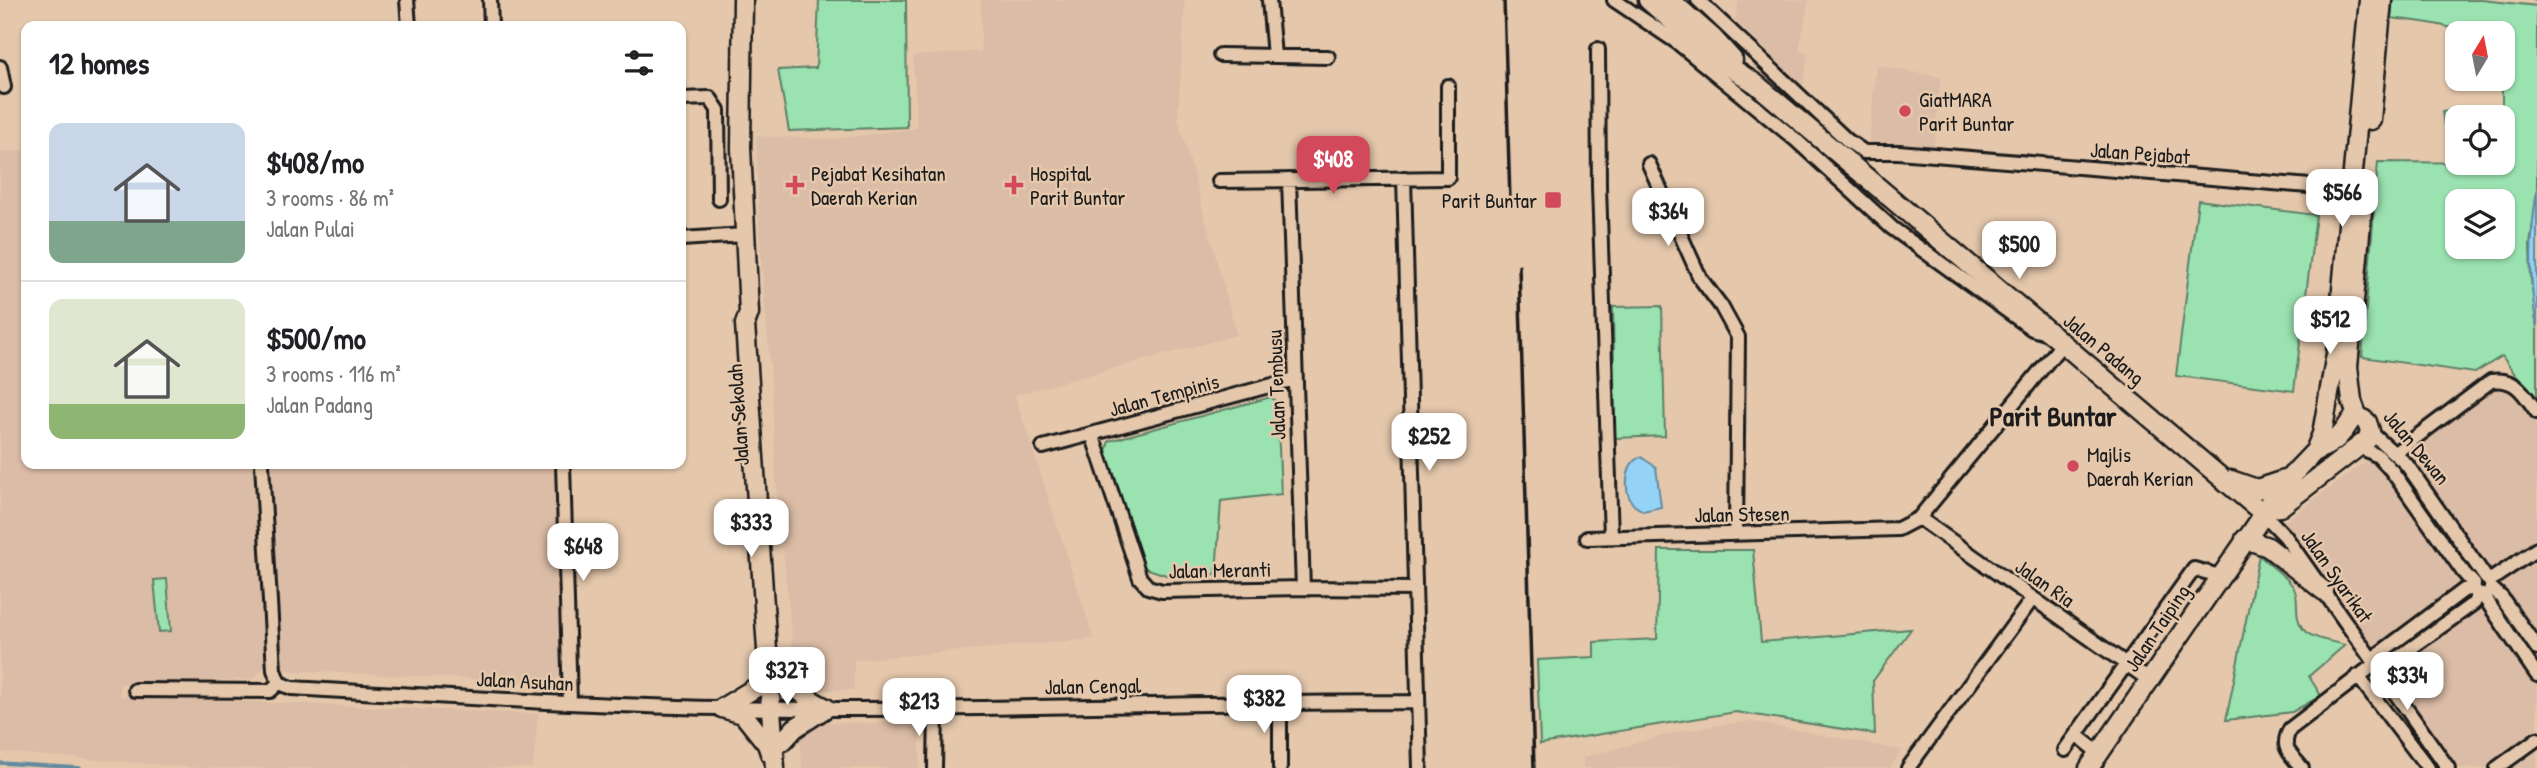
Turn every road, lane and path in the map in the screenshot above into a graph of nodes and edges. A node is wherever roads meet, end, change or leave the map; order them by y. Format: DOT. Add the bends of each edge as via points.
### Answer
graph roads {
  1 [pos="407,0"];
  2 [pos="490,0"];
  3 [pos="743,0"];
  4 [pos="1269,0"];
  5 [pos="1614,0"];
  6 [pos="1648,0"];
  7 [pos="1670,0"];
  8 [pos="1698,0"];
  9 [pos="2369,0"];
  10 [pos="2382,0"];
  11 [pos="409,21"];
  12 [pos="491,21"];
  13 [pos="1598,49"];
  14 [pos="1220,55"];
  15 [pos="1274,56"];
  16 [pos="1328,57"];
  17 [pos="1591,65"];
  18 [pos="0,68"];
  19 [pos="1599,79"];
  20 [pos="1756,84"];
  21 [pos="1448,86"];
  22 [pos="4,87"];
  23 [pos="686,99"];
  24 [pos="1649,164"];
  25 [pos="1404,178"];
  26 [pos="1289,180"];
  27 [pos="1219,181"];
  28 [pos="2359,190"];
  29 [pos="719,199"];
  30 [pos="746,235"];
  31 [pos="686,239"];
  32 [pos="2351,271"];
  33 [pos="2058,339"];
  34 [pos="1295,379"];
  35 [pos="2537,412"];
  36 [pos="2357,415"];
  37 [pos="2370,431"];
  38 [pos="1092,434"];
  39 [pos="1043,447"];
  40 [pos="2360,447"];
  41 [pos="2315,451"];
  42 [pos="2395,453"];
  43 [pos="262,469"];
  44 [pos="563,469"];
  45 [pos="2218,475"];
  46 [pos="2289,477"];
  47 [pos="2265,511"];
  48 [pos="1919,518"];
  49 [pos="1736,534"];
  50 [pos="1611,537"];
  51 [pos="1587,538"];
  52 [pos="2245,540"];
  53 [pos="2537,549"];
  54 [pos="2220,576"];
  55 [pos="2482,586"];
  56 [pos="1303,588"];
  57 [pos="1415,589"];
  58 [pos="2324,591"];
  59 [pos="2032,598"];
  60 [pos="2537,648"];
  61 [pos="2127,664"];
  62 [pos="2375,664"];
  63 [pos="773,669"];
  64 [pos="2537,675"];
  65 [pos="2358,677"];
  66 [pos="2149,680"];
  67 [pos="279,683"];
  68 [pos="135,690"];
  69 [pos="1280,702"];
  70 [pos="1417,702"];
  71 [pos="570,703"];
  72 [pos="722,708"];
  73 [pos="775,708"];
  74 [pos="826,708"];
  75 [pos="936,708"];
  76 [pos="2076,735"];
  77 [pos="2537,739"];
  78 [pos="783,741"];
  79 [pos="2065,750"];
  80 [pos="2094,761"];
  81 [pos="2298,763"];
  82 [pos="778,767"];
  83 [pos="935,768"];
  84 [pos="1280,768"];
  85 [pos="1420,768"];
  86 [pos="1908,768"];
  87 [pos="2428,768"];
  88 [pos="2448,768"];
  89 [pos="2497,768"];
  1 -- 11 [label="street"];
  2 -- 12 [label="street"];
  3 -- 30 [label="street, Jalan Sekolah" via="741,148"];
  4 -- 15 [label="street"];
  5 -- 33 [label="street" via="1678,43 1892,228 2032,329"];
  6 -- 20 [label="street, Jalan Padang" via="1706,51"];
  7 -- 20 [label="street, Jalan Padang"];
  8 -- 28 [label="street, Jalan Pejabat" via="1864,152"];
  9 -- 28 [label="street, Jalan Dewan"];
  10 -- 28 [label="street, Jalan Dewan"];
  13 -- 19 [label="street"];
  14 -- 15 [label="street"];
  15 -- 16 [label="street"];
  17 -- 19 [label="street"];
  18 -- 22 [label="street"];
  19 -- 50 [label="street"];
  20 -- 33 [label="street, Jalan Padang"];
  21 -- 25 [label="street" via="1448,178"];
  23 -- 29 [label="street" via="710,98 718,110"];
  24 -- 49 [label="street" via="1700,278 1738,337"];
  25 -- 26 [label="street"];
  25 -- 57 [label="street"];
  26 -- 27 [label="street"];
  26 -- 34 [label="street, Jalan Tembusu"];
  28 -- 32 [label="street, Jalan Dewan"];
  30 -- 31 [label="street"];
  30 -- 63 [label="street, Jalan Sekolah" via="749,313 756,324"];
  32 -- 36 [label="street, Jalan Dewan" via="2348,367"];
  32 -- 41 [label="street, Jalan Dewan" via="2322,435"];
  33 -- 45 [label="street, Jalan Padang"];
  33 -- 48 [label="street"];
  34 -- 38 [label="street, Jalan Tempinis"];
  34 -- 56 [label="street, Jalan Tembusu"];
  35 -- 42 [label="street" via="2510,381 2491,381"];
  36 -- 37 [label="street, Jalan Dewan"];
  36 -- 41 [label="street, Jalan Taiping" via="2330,445"];
  37 -- 40 [label="street, Jalan Taiping"];
  37 -- 42 [label="street, Jalan Dewan"];
  38 -- 39 [label="street, Jalan Tempinis"];
  38 -- 56 [label="street, Jalan Meranti" via="1140,578 1148,587 1162,591"];
  40 -- 47 [label="street, Jalan Taiping" via="2280,507"];
  40 -- 55 [label="street" via="2378,456 2392,471 2464,573"];
  41 -- 46 [label="street, Jalan Taiping"];
  42 -- 55 [label="street, Jalan Dewan"];
  43 -- 67 [label="street" via="274,670"];
  44 -- 71 [label="street"];
  45 -- 46 [label="street" via="2257,489"];
  45 -- 47 [label="street, Jalan Padang"];
  46 -- 47 [label="street, Jalan Taiping"];
  47 -- 52 [label="street, Jalan Taiping"];
  47 -- 58 [label="street, Jalan Syarikat"];
  48 -- 49 [label="street, Jalan Stesen" via="1898,529"];
  48 -- 59 [label="street, Jalan Ria"];
  49 -- 50 [label="street, Jalan Stesen"];
  50 -- 51 [label="street, Jalan Stesen"];
  52 -- 54 [label="street, Jalan Taiping"];
  52 -- 58 [label="street" via="2268,547"];
  53 -- 55 [label="street"];
  54 -- 61 [label="street" via="2194,569"];
  54 -- 66 [label="street, Jalan Taiping"];
  55 -- 60 [label="street, Jalan Dewan" via="2502,598"];
  55 -- 62 [label="street" via="2474,603 2385,667"];
  55 -- 64 [label="street"];
  56 -- 57 [label="street, Jalan Meranti"];
  57 -- 70 [label="street"];
  58 -- 62 [label="street, Jalan Syarikat"];
  59 -- 61 [label="street, Jalan Ria"];
  59 -- 86 [label="street"];
  61 -- 66 [label="street, Jalan Ria"];
  61 -- 76 [label="street"];
  62 -- 65 [label="street"];
  62 -- 88 [label="street, Jalan Syarikat"];
  63 -- 72 [label="street" via="748,695"];
  63 -- 73 [label="street, Jalan Sekolah"];
  63 -- 74 [label="street" via="810,701"];
  65 -- 81 [label="street" via="2290,729 2285,748"];
  65 -- 87 [label="street"];
  66 -- 80 [label="street, Jalan Taiping"];
  67 -- 68 [label="street" via="270,691"];
  67 -- 71 [label="street, Jalan Asuhan" via="292,688"];
  69 -- 70 [label="street, Jalan Cengal"];
  69 -- 75 [label="street, Jalan Cengal"];
  69 -- 84 [label="street"];
  70 -- 85 [label="street"];
  71 -- 72 [label="street, Jalan Asuhan"];
  72 -- 73 [label="street, Jalan Asuhan"];
  72 -- 82 [label="street" via="743,715 755,726"];
  73 -- 74 [label="street, Jalan Cengal"];
  73 -- 78 [label="street, Jalan Sekolah"];
  73 -- 82 [label="street, Jalan Sekolah"];
  74 -- 75 [label="street, Jalan Cengal"];
  74 -- 78 [label="street"];
  75 -- 83 [label="street"];
  76 -- 79 [label="street"];
  76 -- 80 [label="street"];
  77 -- 89 [label="street"];
  78 -- 82 [label="street, Jalan Sekolah"];
}
